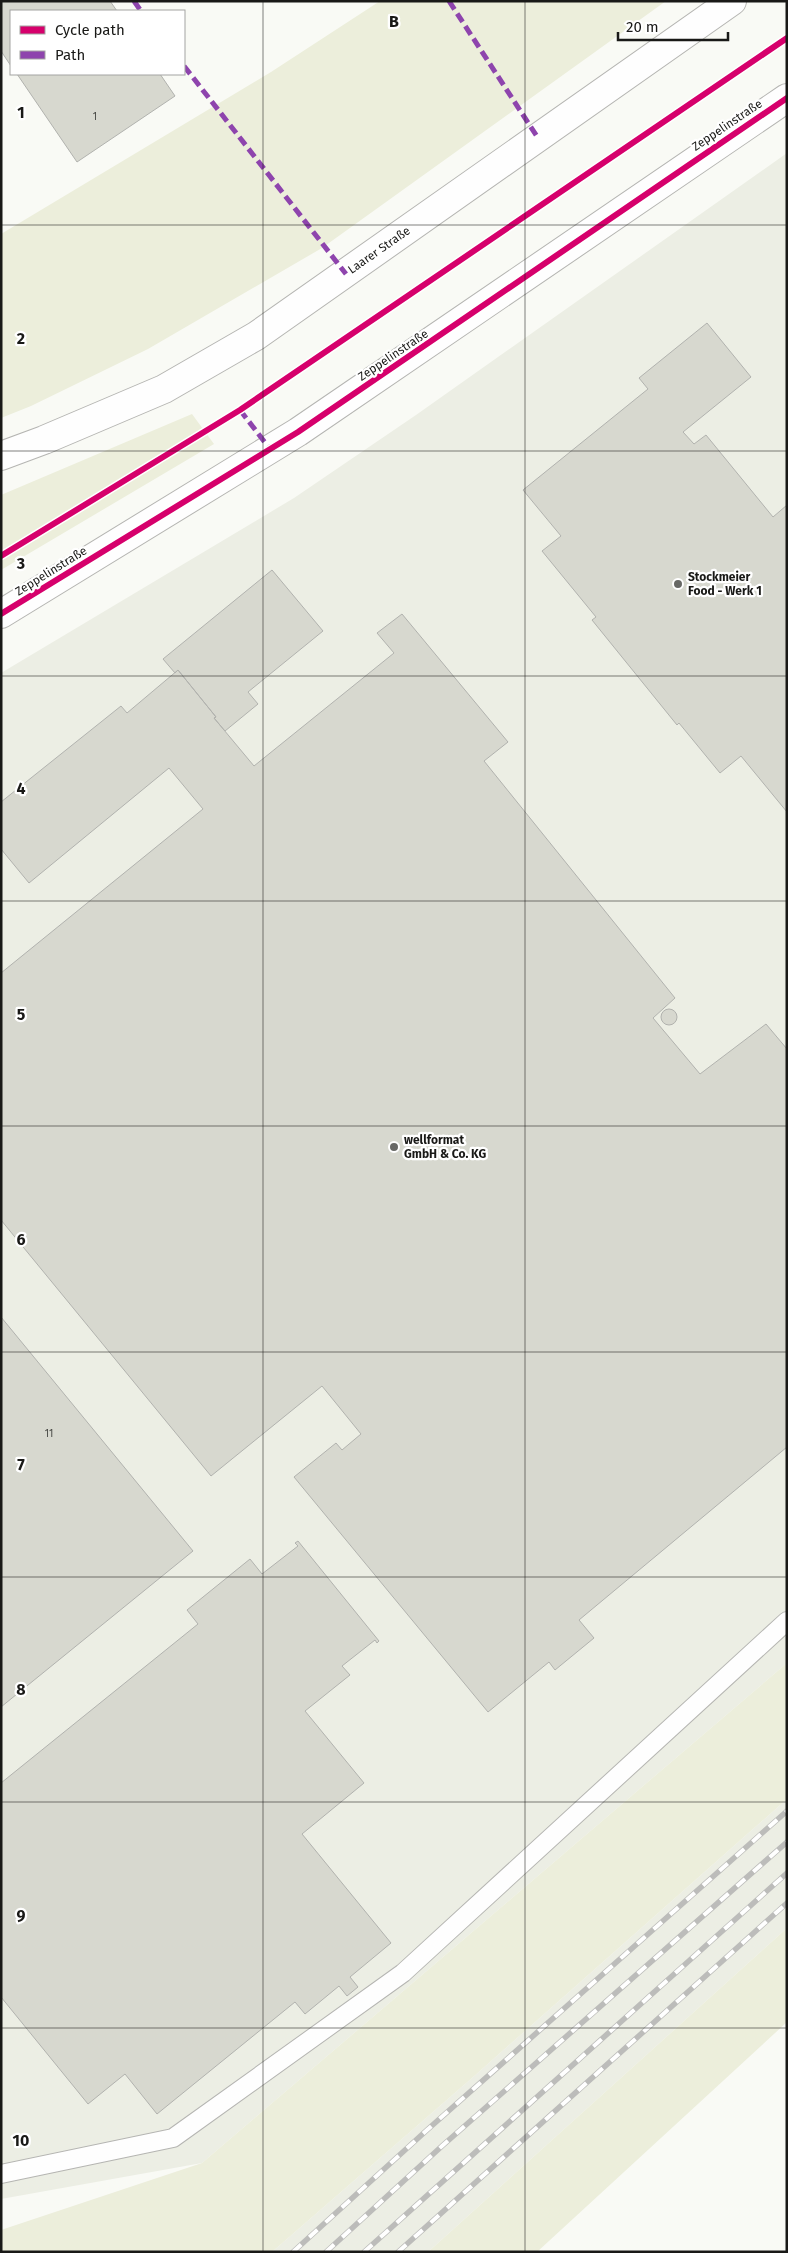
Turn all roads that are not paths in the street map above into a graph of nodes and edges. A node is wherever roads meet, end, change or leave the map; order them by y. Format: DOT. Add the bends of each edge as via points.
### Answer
graph roads {
  1 [pos="732,1"];
  2 [pos="787,98"];
  3 [pos="1,456"];
  4 [pos="1,614"];
  5 [pos="787,1621"];
  6 [pos="1,2174"];
  1 -- 3 [label="street, Laarer Straße" via="256,336 164,389"];
  2 -- 4 [label="street, Zeppelinstraße" via="298,432"];
  5 -- 6 [label="lane" via="403,1972 173,2138"];
}
